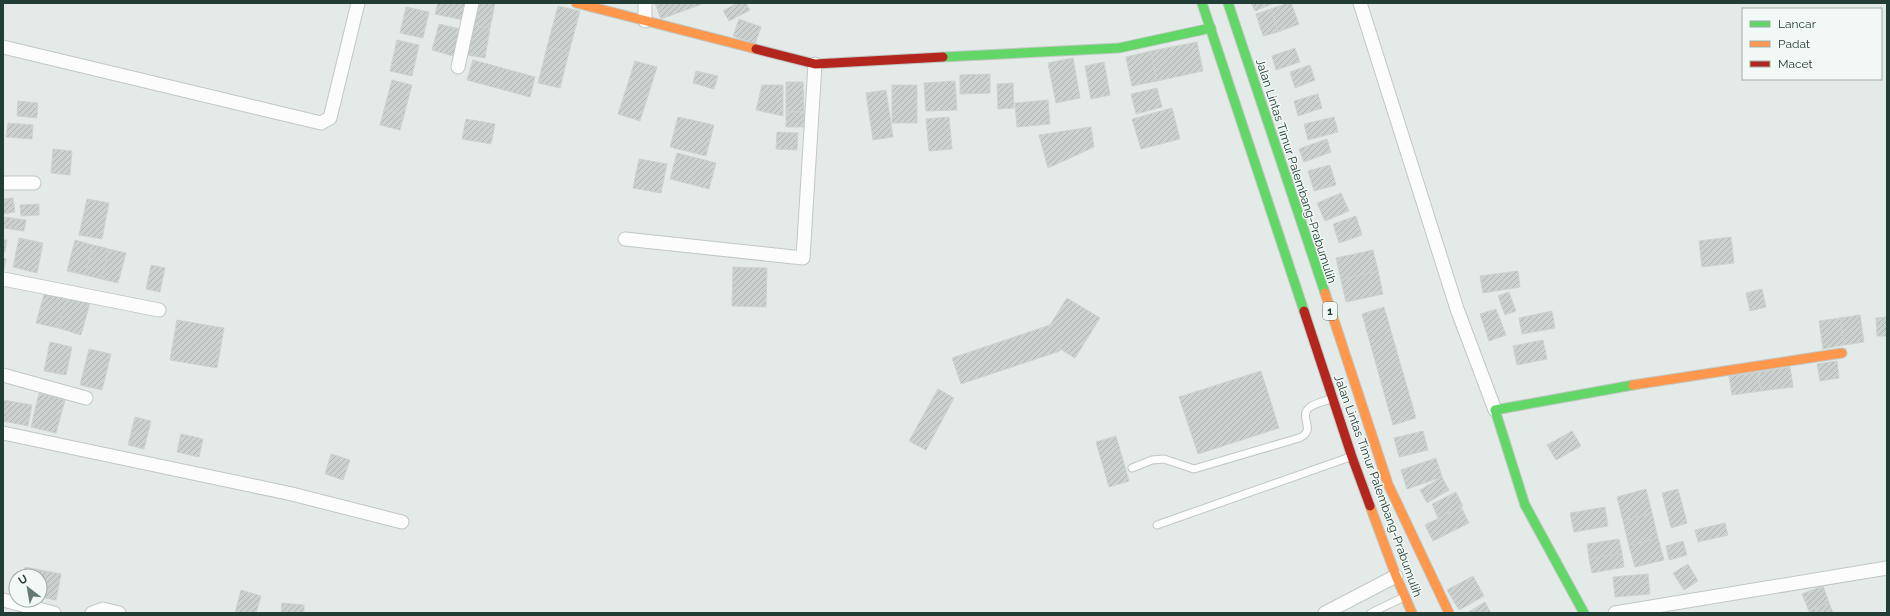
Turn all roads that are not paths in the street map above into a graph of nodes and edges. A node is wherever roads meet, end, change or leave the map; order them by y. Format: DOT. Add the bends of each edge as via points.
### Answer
graph roads {
  1 [pos="358,3"];
  2 [pos="472,3"];
  3 [pos="576,3"];
  4 [pos="645,3"];
  5 [pos="1202,3"];
  6 [pos="1228,3"];
  7 [pos="1360,3"];
  8 [pos="645,21"];
  9 [pos="1211,28"];
  10 [pos="3,47"];
  11 [pos="815,64"];
  12 [pos="458,67"];
  13 [pos="3,183"];
  14 [pos="34,183"];
  15 [pos="625,239"];
  16 [pos="3,279"];
  17 [pos="159,310"];
  18 [pos="1842,353"];
  19 [pos="3,375"];
  20 [pos="86,398"];
  21 [pos="1333,398"];
  22 [pos="1495,410"];
  23 [pos="3,434"];
  24 [pos="1352,457"];
  25 [pos="1132,468"];
  26 [pos="402,522"];
  27 [pos="1157,525"];
  28 [pos="1887,568"];
  29 [pos="1396,576"];
  30 [pos="1404,597"];
  31 [pos="3,600"];
  32 [pos="54,613"];
  33 [pos="92,613"];
  34 [pos="119,613"];
  35 [pos="1324,613"];
  36 [pos="1371,613"];
  37 [pos="1412,613"];
  38 [pos="1449,613"];
  39 [pos="1584,613"];
  40 [pos="1615,613"];
  1 -- 10 [label="street" via="330,118 321,124"];
  2 -- 12 [label="street"];
  3 -- 8 [label="main road"];
  4 -- 8 [label="street"];
  5 -- 9 [label="main road, Jalan Lintas Timur Palembang-Prabumulih / 1"];
  6 -- 38 [label="main road, Jalan Lintas Timur Palembang-Prabumulih / 1" via="1388,484"];
  7 -- 22 [label="street" via="1457,309"];
  8 -- 11 [label="main road"];
  9 -- 11 [label="main road" via="1119,48"];
  9 -- 21 [label="main road, Jalan Lintas Timur Palembang-Prabumulih / 1"];
  11 -- 15 [label="street" via="803,258"];
  13 -- 14 [label="street"];
  16 -- 17 [label="street"];
  18 -- 22 [label="main road" via="1607,389"];
  19 -- 20 [label="street"];
  21 -- 24 [label="main road, Jalan Lintas Timur Palembang-Prabumulih / 1"];
  21 -- 25 [label="lane" via="1310,407 1306,412 1306,436 1194,469 1164,459 1152,460"];
  22 -- 39 [label="main road" via="1525,505"];
  23 -- 26 [label="street" via="292,494"];
  24 -- 27 [label="lane"];
  24 -- 29 [label="main road, Jalan Lintas Timur Palembang-Prabumulih / 1"];
  28 -- 40 [label="street"];
  29 -- 30 [label="main road, Jalan Lintas Timur Palembang-Prabumulih / 1"];
  29 -- 35 [label="street"];
  30 -- 36 [label="lane"];
  30 -- 37 [label="main road, Jalan Lintas Timur Palembang-Prabumulih / 1"];
  31 -- 32 [label="street"];
  33 -- 34 [label="street" via="103,609"];
}
